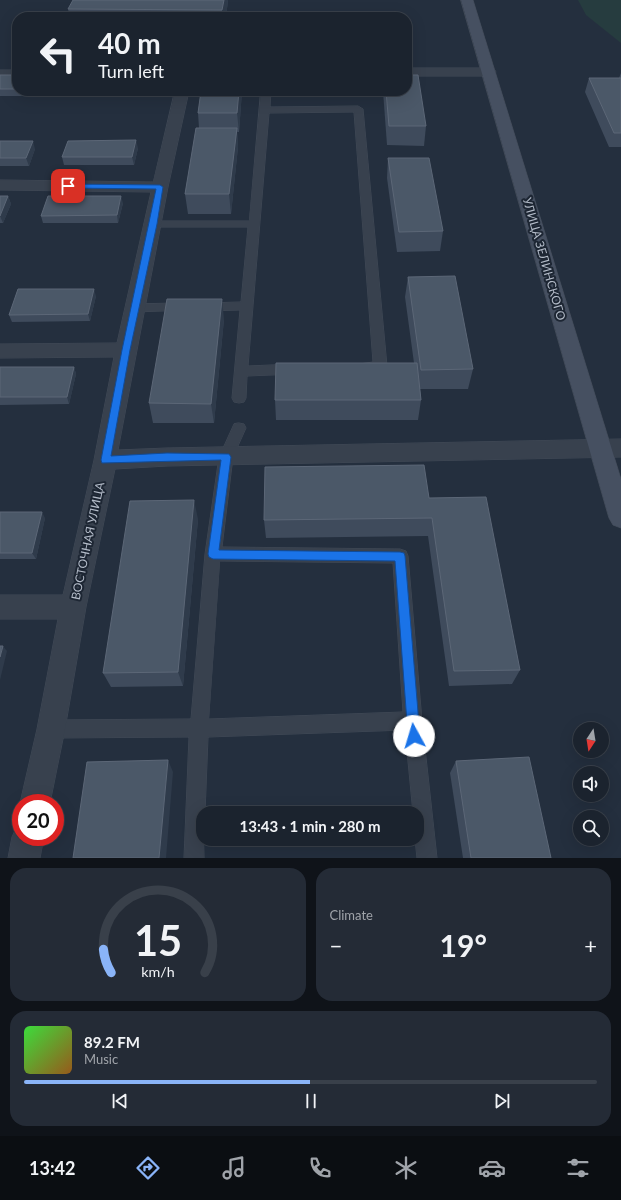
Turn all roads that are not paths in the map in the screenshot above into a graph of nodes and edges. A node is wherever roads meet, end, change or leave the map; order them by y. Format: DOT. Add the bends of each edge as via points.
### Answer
graph roads {
  1 [pos="467,0"];
  2 [pos="412,72"];
  3 [pos="489,72"];
  4 [pos="0,74"];
  5 [pos="12,74"];
  6 [pos="181,96"];
  7 [pos="266,96"];
  8 [pos="265,110"];
  9 [pos="0,185"];
  10 [pos="160,187"];
  11 [pos="153,224"];
  12 [pos="255,224"];
  13 [pos="246,306"];
  14 [pos="135,308"];
  15 [pos="126,350"];
  16 [pos="0,351"];
  17 [pos="349,367"];
  18 [pos="303,369"];
  19 [pos="241,371"];
  20 [pos="239,398"];
  21 [pos="238,428"];
  22 [pos="611,448"];
  23 [pos="226,457"];
  24 [pos="105,460"];
  25 [pos="621,518"];
  26 [pos="213,554"];
  27 [pos="0,606"];
  28 [pos="73,607"];
  29 [pos="413,721"];
  30 [pos="199,728"];
  31 [pos="51,729"];
  32 [pos="38,794"];
  33 [pos="26,846"];
  34 [pos="24,858"];
  35 [pos="194,858"];
  36 [pos="427,858"];
  1 -- 3 [label="main road, УЛИЦА ЗЕЛИНСКОГО"];
  2 -- 3 [label="street"];
  3 -- 22 [label="main road, УЛИЦА ЗЕЛИНСКОГО"];
  4 -- 5 [label="street"];
  6 -- 10 [label="street, ВОСТОЧНАЯ УЛИЦА"];
  7 -- 8 [label="lane"];
  8 -- 12 [label="lane"];
  8 -- 17 [label="lane" via="358,109 380,366"];
  9 -- 10 [label="street"];
  10 -- 11 [label="street, ВОСТОЧНАЯ УЛИЦА"];
  11 -- 12 [label="lane"];
  11 -- 14 [label="street, ВОСТОЧНАЯ УЛИЦА"];
  12 -- 13 [label="lane"];
  13 -- 14 [label="lane"];
  13 -- 19 [label="lane"];
  14 -- 15 [label="street, ВОСТОЧНАЯ УЛИЦА"];
  15 -- 16 [label="street"];
  15 -- 24 [label="street, ВОСТОЧНАЯ УЛИЦА"];
  18 -- 19 [label="lane"];
  19 -- 20 [label="lane"];
  21 -- 23 [label="lane"];
  22 -- 23 [label="street"];
  22 -- 25 [label="main road, УЛИЦА ЗЕЛИНСКОГО"];
  23 -- 24 [label="street"];
  23 -- 26 [label="lane"];
  24 -- 28 [label="street, ВОСТОЧНАЯ УЛИЦА"];
  26 -- 29 [label="lane" via="400,556"];
  26 -- 30 [label="lane"];
  27 -- 28 [label="street"];
  28 -- 31 [label="street, ВОСТОЧНАЯ УЛИЦА"];
  29 -- 30 [label="lane"];
  29 -- 36 [label="lane"];
  30 -- 31 [label="lane"];
  30 -- 35 [label="lane"];
  31 -- 32 [label="street, ВОСТОЧНАЯ УЛИЦА"];
  33 -- 34 [label="street"];
}
